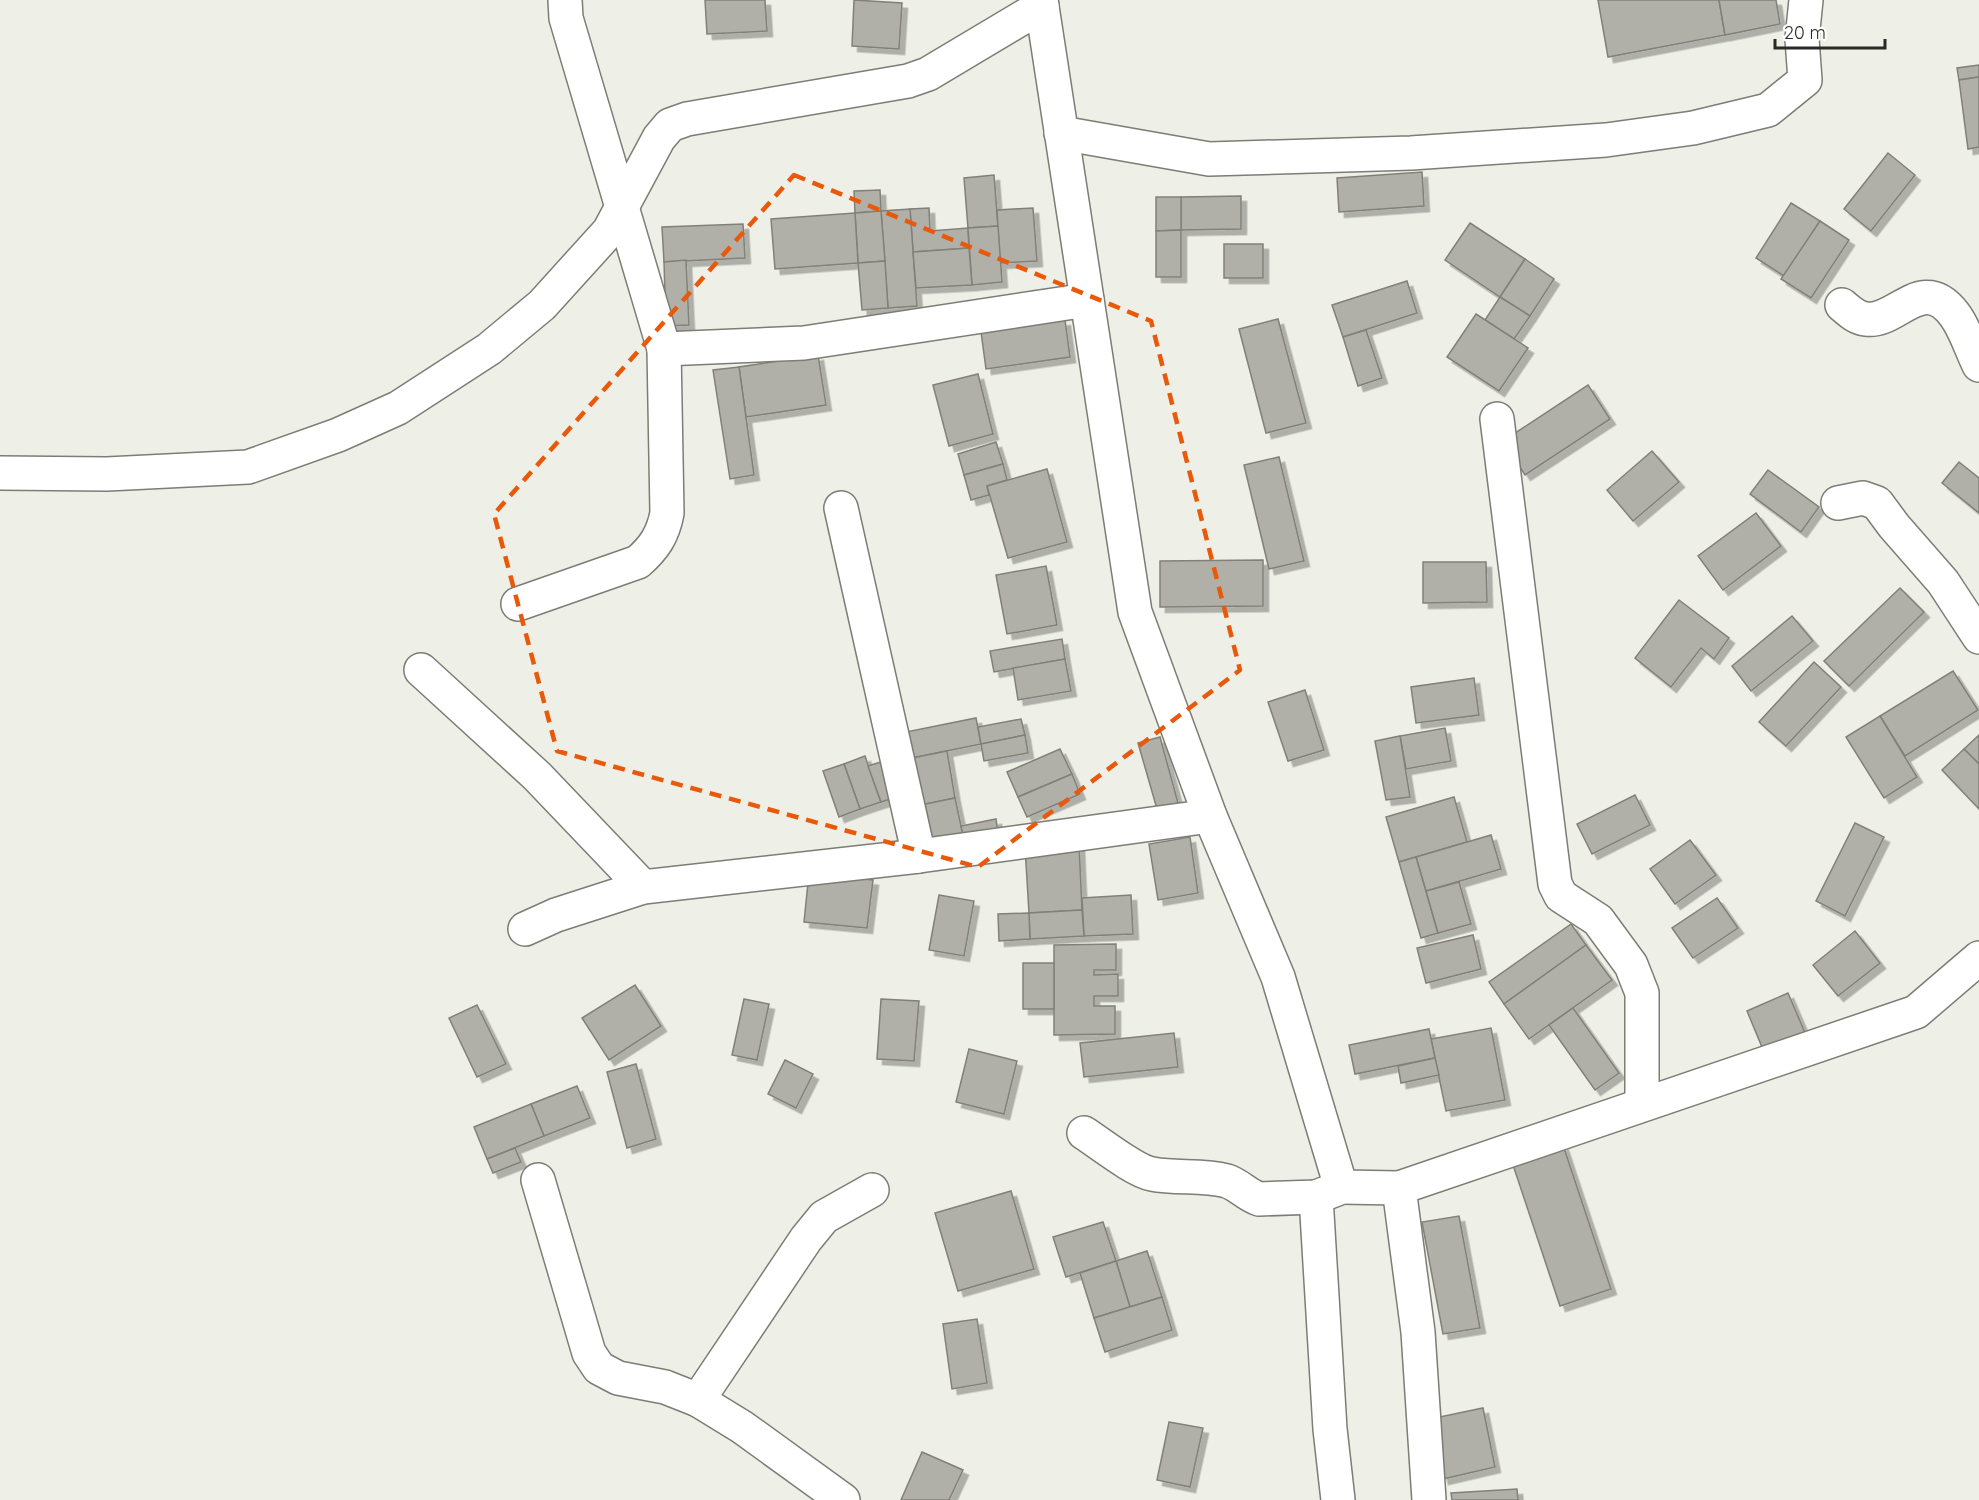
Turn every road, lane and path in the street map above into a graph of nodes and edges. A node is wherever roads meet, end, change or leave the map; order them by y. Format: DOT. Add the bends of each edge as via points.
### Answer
graph roads {
  1 [pos="565,0"];
  2 [pos="1806,0"];
  3 [pos="1041,3"];
  4 [pos="1062,133"];
  5 [pos="623,206"];
  6 [pos="1087,300"];
  7 [pos="1842,305"];
  8 [pos="664,349"];
  9 [pos="1979,365"];
  10 [pos="1497,419"];
  11 [pos="0,473"];
  12 [pos="1838,503"];
  13 [pos="841,508"];
  14 [pos="518,604"];
  15 [pos="1979,637"];
  16 [pos="422,670"];
  17 [pos="1210,816"];
  18 [pos="919,856"];
  19 [pos="643,887"];
  20 [pos="525,929"];
  21 [pos="1979,958"];
  22 [pos="1642,1104"];
  23 [pos="1084,1133"];
  24 [pos="538,1180"];
  25 [pos="1399,1188"];
  26 [pos="872,1190"];
  27 [pos="1328,1192"];
  28 [pos="698,1400"];
  29 [pos="843,1500"];
  30 [pos="1338,1500"];
  31 [pos="1429,1500"];
  1 -- 5 [label="street" via="566,18"];
  2 -- 4 [label="street" via="1802,39 1805,80 1768,110 1693,128 1606,140 1411,153 1209,159"];
  3 -- 4 [label="street"];
  3 -- 5 [label="street" via="928,74 908,81 670,125"];
  4 -- 6 [label="street"];
  5 -- 8 [label="street"];
  5 -- 11 [label="street" via="609,231 542,305 489,349 398,408 338,435 248,467 106,474"];
  6 -- 8 [label="street" via="804,343"];
  6 -- 17 [label="street" via="1135,612"];
  7 -- 9 [label="street" via="1855,316 1868,320 1924,298 1940,299 1956,316"];
  8 -- 14 [label="street" via="667,513 660,538 638,562"];
  10 -- 22 [label="street" via="1555,884 1561,896 1598,920 1632,965 1642,993"];
  12 -- 15 [label="street" via="1863,498 1877,503 1943,582"];
  13 -- 18 [label="street"];
  16 -- 19 [label="street" via="537,776"];
  17 -- 18 [label="street"];
  17 -- 27 [label="street" via="1278,977"];
  18 -- 19 [label="street"];
  19 -- 20 [label="street"];
  21 -- 22 [label="street" via="1916,1012"];
  22 -- 25 [label="street"];
  23 -- 27 [label="street" via="1149,1174 1216,1178 1259,1199"];
  24 -- 28 [label="street" via="589,1353 599,1368 618,1378 665,1386"];
  25 -- 27 [label="street"];
  25 -- 31 [label="street" via="1418,1332"];
  26 -- 28 [label="street" via="824,1217"];
  27 -- 30 [label="street" via="1330,1429"];
  28 -- 29 [label="street"];
}
